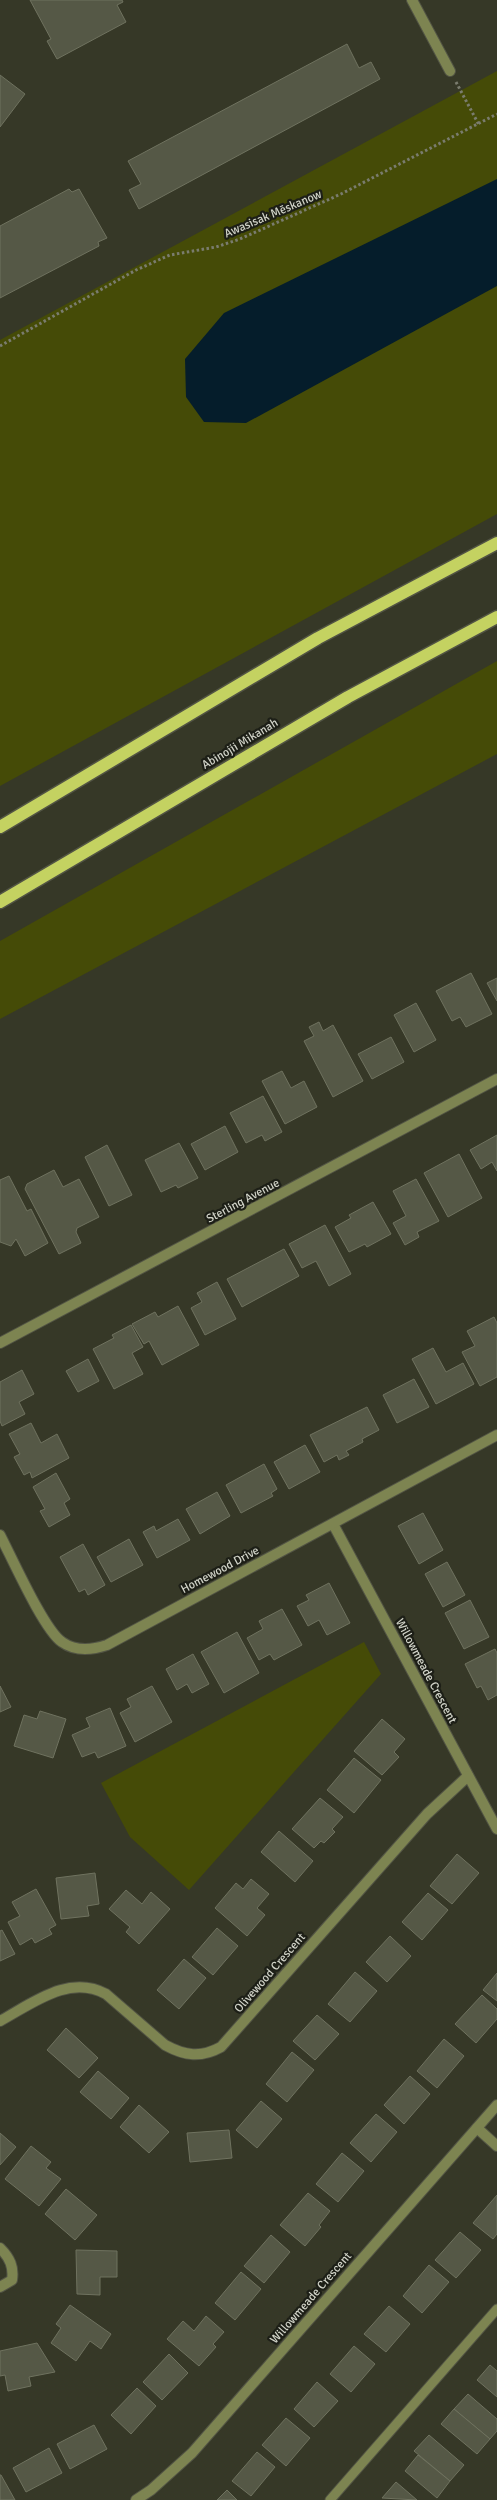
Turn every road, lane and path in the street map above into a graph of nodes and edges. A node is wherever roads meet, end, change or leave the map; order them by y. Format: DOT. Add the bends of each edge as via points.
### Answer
graph roads {
  1 [pos="412,0"];
  2 [pos="450,71"];
  3 [pos="497,114"];
  4 [pos="480,125"];
  5 [pos="0,346"];
  6 [pos="497,543"];
  7 [pos="497,617"];
  8 [pos="0,827"];
  9 [pos="0,902"];
  10 [pos="497,1079"];
  11 [pos="0,1343"];
  12 [pos="497,1435"];
  13 [pos="333,1524"];
  14 [pos="0,1535"];
  15 [pos="468,1776"];
  16 [pos="497,1830"];
  17 [pos="0,2021"];
  18 [pos="497,2105"];
  19 [pos="477,2128"];
  20 [pos="497,2146"];
  21 [pos="0,2248"];
  22 [pos="0,2287"];
  23 [pos="497,2309"];
  24 [pos="136,2500"];
  25 [pos="330,2500"];
  1 -- 2 [label="street"];
  2 -- 4 [label="path"];
  3 -- 4 [label="path, Awasisak Mēskanow"];
  4 -- 5 [label="path, Awasisak Mēskanow" via="341,194 240,239 170,255 136,270"];
  6 -- 8 [label="main road" via="318,638"];
  7 -- 9 [label="main road, Abinojii Mikanah" via="348,697"];
  10 -- 11 [label="street, Sterling Avenue"];
  12 -- 13 [label="street, Homewood Drive"];
  13 -- 14 [label="street, Homewood Drive" via="107,1645 81,1650 54,1635"];
  13 -- 15 [label="street, Willowmeade Crescent"];
  15 -- 16 [label="street, Willowmeade Crescent"];
  15 -- 17 [label="street, Olivewood Crescent" via="427,1814 222,2047 209,2054 196,2056 165,2045 96,1988 81,1986 56,1991"];
  18 -- 19 [label="street, Willowmeade Crescent"];
  19 -- 20 [label="street"];
  19 -- 24 [label="street, Willowmeade Crescent" via="192,2453"];
  21 -- 22 [label="street" via="10,2260 13,2274 12,2280"];
  23 -- 25 [label="lane"];
}
